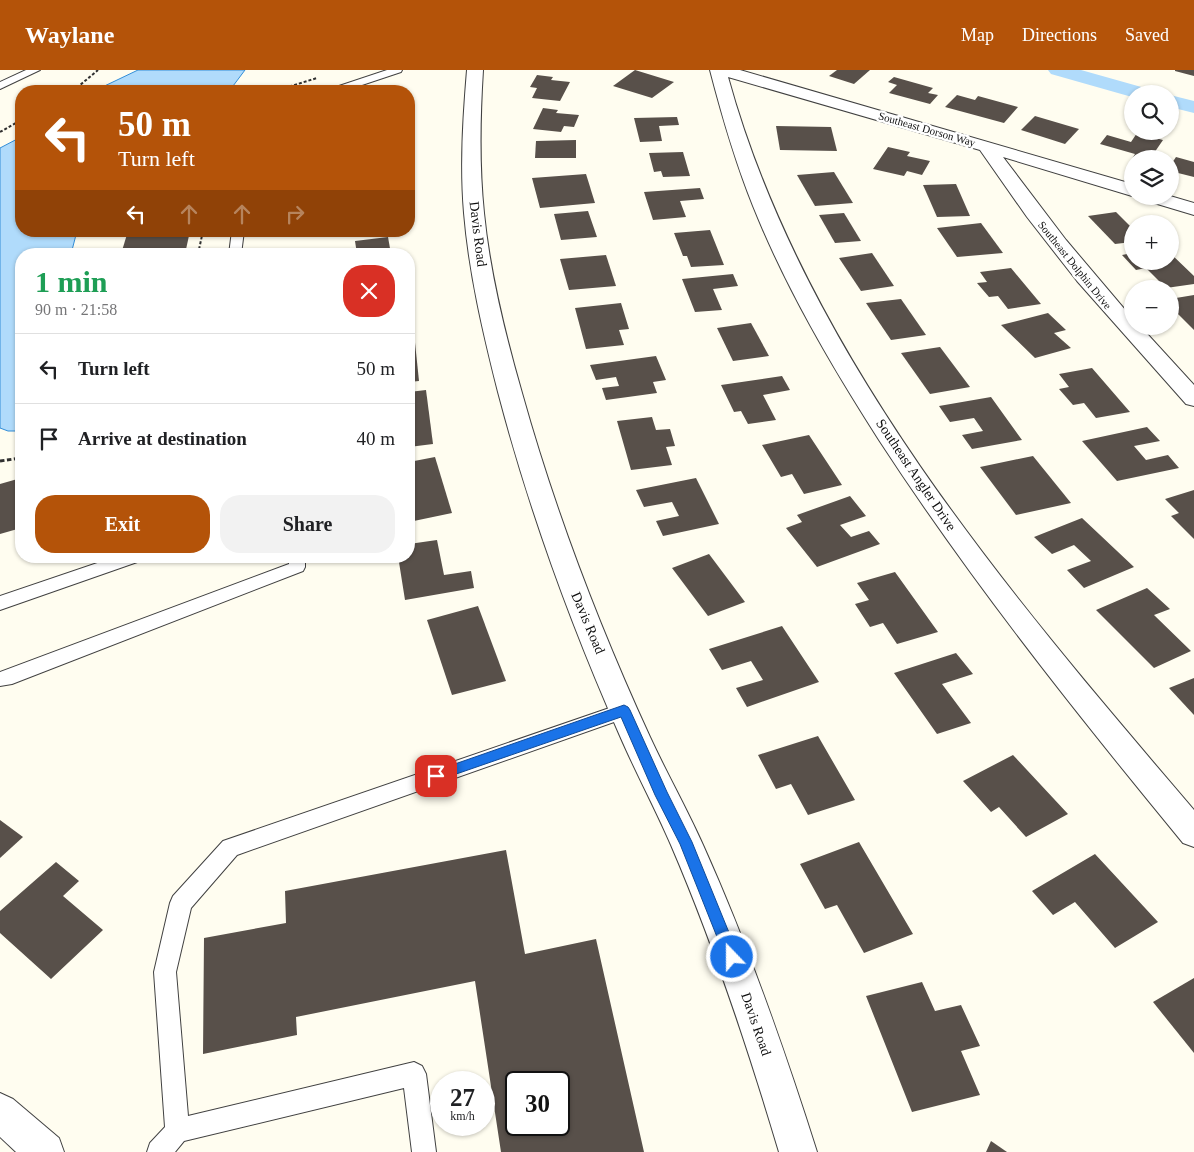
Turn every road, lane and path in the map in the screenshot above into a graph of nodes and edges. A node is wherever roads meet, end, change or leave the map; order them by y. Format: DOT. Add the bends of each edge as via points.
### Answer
graph roads {
  1 [pos="35,70"];
  2 [pos="98,70"];
  3 [pos="397,70"];
  4 [pos="475,70"];
  5 [pos="718,70"];
  6 [pos="722,70"];
  7 [pos="384,72"];
  8 [pos="325,76"];
  9 [pos="80,85"];
  10 [pos="295,85"];
  11 [pos="350,85"];
  12 [pos="0,86"];
  13 [pos="15,123"];
  14 [pos="0,132"];
  15 [pos="986,146"];
  16 [pos="1124,188"];
  17 [pos="1179,204"];
  18 [pos="1194,209"];
  19 [pos="1194,399"];
  20 [pos="15,459"];
  21 [pos="0,461"];
  22 [pos="117,563"];
  23 [pos="297,563"];
  24 [pos="0,604"];
  25 [pos="0,679"];
  26 [pos="624,710"];
  27 [pos="1194,833"];
  28 [pos="0,1112"];
  29 [pos="177,1131"];
  30 [pos="45,1152"];
  31 [pos="160,1152"];
  32 [pos="424,1152"];
  33 [pos="798,1152"];
  1 -- 12 [label="lane"];
  2 -- 9 [label="path"];
  3 -- 7 [label="lane"];
  4 -- 26 [label="street, Davis Road" via="471,164 477,238 492,324 532,473 569,578"];
  5 -- 27 [label="street, Southeast Angler Drive" via="742,158 767,219 844,366 902,458 995,588 1097,718"];
  6 -- 15 [label="street, Southeast Dorson Way"];
  7 -- 11 [label="lane"];
  8 -- 10 [label="path"];
  13 -- 14 [label="path"];
  15 -- 16 [label="street, Southeast Dorson Way"];
  15 -- 19 [label="street, Southeast Dolphin Drive" via="1073,264"];
  17 -- 18 [label="street"];
  20 -- 21 [label="path"];
  22 -- 24 [label="lane"];
  23 -- 25 [label="lane" via="297,567"];
  26 -- 29 [label="lane" via="230,848 181,903 165,972"];
  26 -- 33 [label="street, Davis Road" via="661,795 686,842 739,974"];
  28 -- 30 [label="street"];
  29 -- 31 [label="lane"];
  29 -- 32 [label="lane" via="414,1074"];
}
